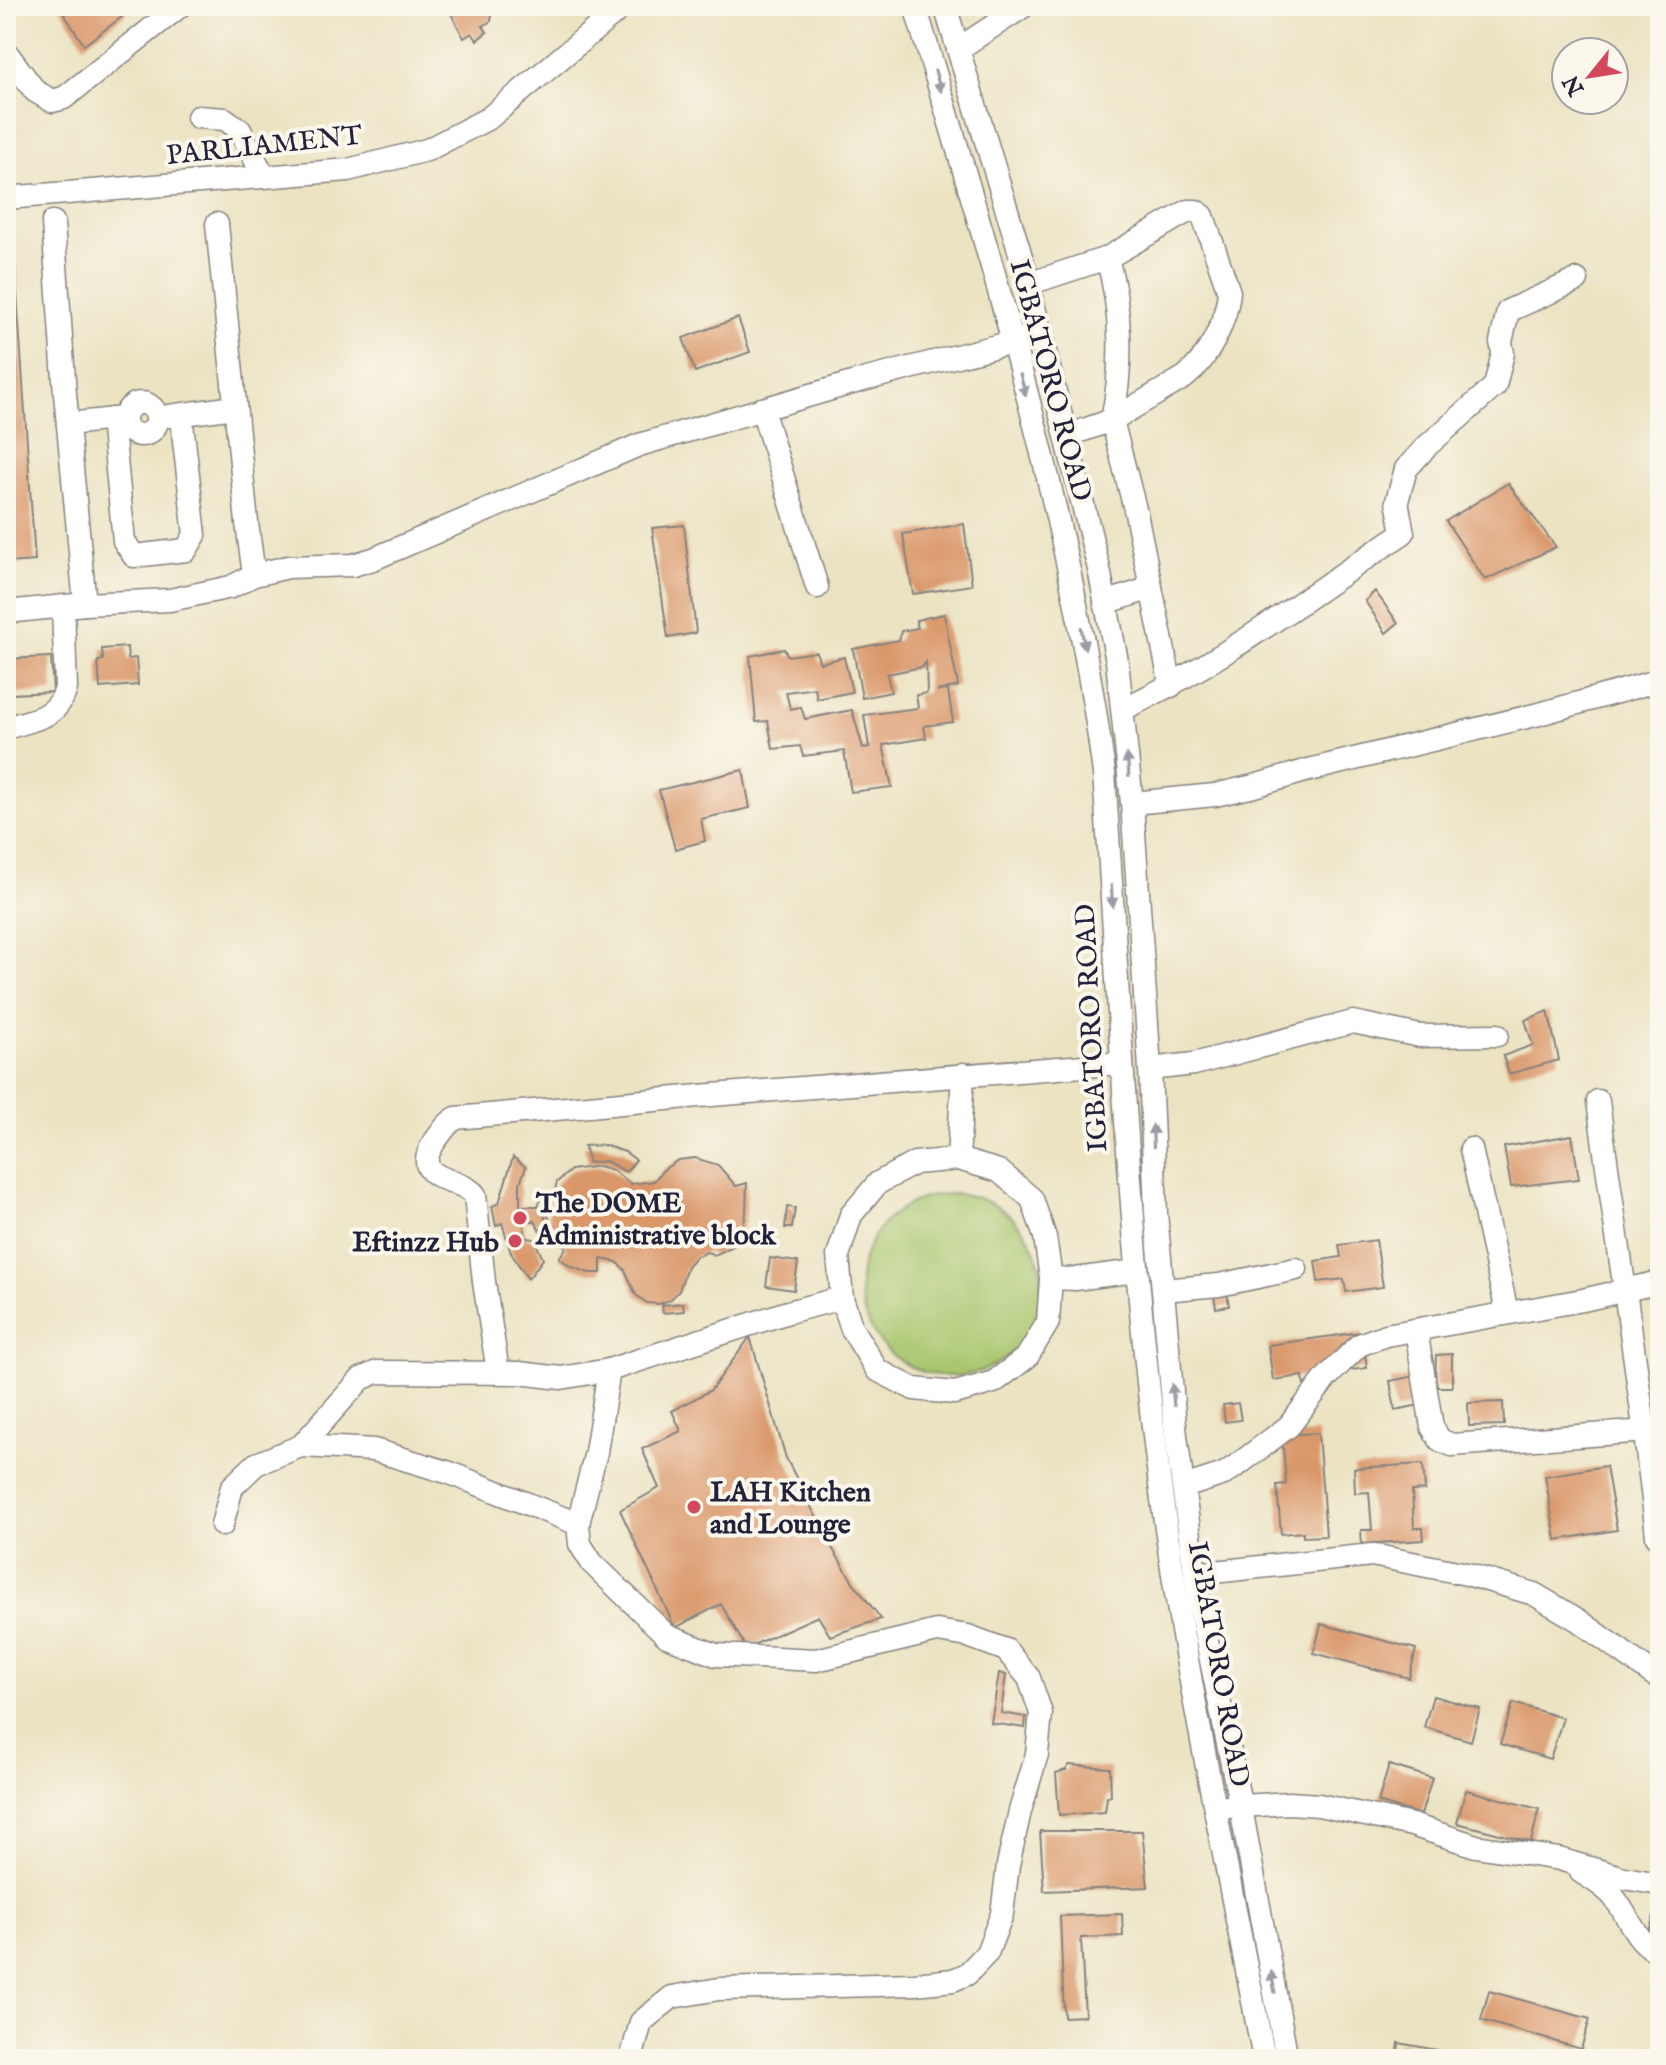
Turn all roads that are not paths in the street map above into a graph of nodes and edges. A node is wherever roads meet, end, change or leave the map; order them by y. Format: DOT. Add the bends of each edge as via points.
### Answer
graph roads {
  1 [pos="180,6"];
  2 [pos="623,6"];
  3 [pos="915,6"];
  4 [pos="945,6"];
  5 [pos="1024,6"];
  6 [pos="958,49"];
  7 [pos="6,52"];
  8 [pos="198,117"];
  9 [pos="264,177"];
  10 [pos="6,198"];
  11 [pos="53,222"];
  12 [pos="217,224"];
  13 [pos="1107,258"];
  14 [pos="1577,280"];
  15 [pos="1028,284"];
  16 [pos="1041,337"];
  17 [pos="1012,342"];
  18 [pos="235,407"];
  19 [pos="762,409"];
  20 [pos="181,415"];
  21 [pos="118,418"];
  22 [pos="1112,420"];
  23 [pos="68,424"];
  24 [pos="1067,436"];
  25 [pos="254,575"];
  26 [pos="817,587"];
  27 [pos="1151,588"];
  28 [pos="1105,603"];
  29 [pos="74,605"];
  30 [pos="6,612"];
  31 [pos="1660,680"];
  32 [pos="1171,686"];
  33 [pos="1123,709"];
  34 [pos="6,728"];
  35 [pos="1132,803"];
  36 [pos="1497,1035"];
  37 [pos="1122,1063"];
  38 [pos="1150,1069"];
  39 [pos="963,1074"];
  40 [pos="1598,1101"];
  41 [pos="1471,1149"];
  42 [pos="958,1159"];
  43 [pos="1296,1269"];
  44 [pos="1136,1271"];
  45 [pos="1051,1278"];
  46 [pos="1660,1282"];
  47 [pos="1163,1290"];
  48 [pos="1623,1291"];
  49 [pos="842,1298"];
  50 [pos="1507,1312"];
  51 [pos="1416,1330"];
  52 [pos="609,1370"];
  53 [pos="498,1372"];
  54 [pos="1647,1431"];
  55 [pos="1165,1437"];
  56 [pos="301,1446"];
  57 [pos="1184,1487"];
  58 [pos="578,1524"];
  59 [pos="222,1525"];
  60 [pos="1657,1536"];
  61 [pos="1195,1574"];
  62 [pos="1660,1679"];
  63 [pos="1216,1807"];
  64 [pos="1241,1808"];
  65 [pos="1559,1859"];
  66 [pos="1660,1884"];
  67 [pos="1660,1952"];
  68 [pos="631,2059"];
  69 [pos="1264,2059"];
  70 [pos="1287,2059"];
  1 -- 7 [label="street" via="64,98 52,101 35,91"];
  2 -- 9 [label="street, PARLIAMENT" via="489,118 427,150 348,170"];
  3 -- 17 [label="street, IGBATORO ROAD, one-way"];
  4 -- 6 [label="street, IGBATORO ROAD"];
  5 -- 6 [label="street"];
  6 -- 15 [label="street, IGBATORO ROAD"];
  8 -- 9 [label="street" via="225,119 240,130"];
  9 -- 10 [label="street, PARLIAMENT"];
  11 -- 23 [label="street"];
  12 -- 18 [label="street"];
  13 -- 15 [label="street"];
  13 -- 22 [label="street" via="1120,350"];
  13 -- 22 [label="street" via="1196,211 1203,216 1229,292 1209,350 1195,369"];
  14 -- 32 [label="street" via="1508,311 1495,386 1406,469 1397,501 1403,533"];
  15 -- 16 [label="street, IGBATORO ROAD"];
  16 -- 17 [label="street"];
  16 -- 24 [label="street, IGBATORO ROAD"];
  17 -- 19 [label="street"];
  17 -- 37 [label="street, IGBATORO ROAD, one-way" via="1059,519 1097,718"];
  18 -- 20 [label="street"];
  18 -- 25 [label="street"];
  19 -- 25 [label="street" via="639,445 373,559"];
  19 -- 26 [label="street"];
  20 -- 21 [label="street" via="158,418 147,435 136,435"];
  20 -- 21 [label="street" via="195,535 186,550 134,556 124,541"];
  21 -- 23 [label="street"];
  22 -- 24 [label="street"];
  22 -- 27 [label="street"];
  23 -- 29 [label="street"];
  24 -- 28 [label="street, IGBATORO ROAD"];
  25 -- 29 [label="street" via="231,587 170,600"];
  27 -- 28 [label="street"];
  27 -- 32 [label="street"];
  28 -- 33 [label="street, IGBATORO ROAD"];
  29 -- 30 [label="street"];
  29 -- 34 [label="street" via="63,700 55,711"];
  31 -- 35 [label="street" via="1228,792"];
  32 -- 33 [label="street"];
  35 -- 33 [label="street, IGBATORO ROAD, one-way"];
  35 -- 38 [label="street, IGBATORO ROAD"];
  36 -- 38 [label="street" via="1420,1036 1353,1022 1194,1064"];
  37 -- 39 [label="street"];
  37 -- 44 [label="street, IGBATORO ROAD"];
  47 -- 38 [label="street, IGBATORO ROAD, one-way"];
  39 -- 42 [label="street"];
  39 -- 53 [label="street" via="456,1118 447,1123 427,1162 432,1173 475,1195"];
  40 -- 48 [label="street"];
  41 -- 50 [label="street"];
  42 -- 45 [label="street" via="999,1171 1032,1199"];
  42 -- 49 [label="street" via="915,1163 869,1193 851,1215 838,1256"];
  43 -- 47 [label="street"];
  44 -- 45 [label="street"];
  44 -- 55 [label="street, IGBATORO ROAD"];
  45 -- 49 [label="street" via="1048,1322 1027,1357 994,1382 955,1393 914,1389 877,1370 852,1329"];
  46 -- 48 [label="street"];
  55 -- 47 [label="street, IGBATORO ROAD, one-way"];
  48 -- 50 [label="street"];
  48 -- 54 [label="street"];
  49 -- 52 [label="street"];
  50 -- 51 [label="street"];
  51 -- 54 [label="street" via="1432,1427 1440,1440 1452,1445"];
  51 -- 57 [label="street" via="1359,1345 1289,1426 1224,1474"];
  52 -- 53 [label="street" via="561,1378"];
  52 -- 58 [label="street"];
  53 -- 56 [label="street" via="377,1372 361,1379"];
  54 -- 60 [label="street"];
  55 -- 57 [label="street, IGBATORO ROAD"];
  55 -- 63 [label="street, IGBATORO ROAD" via="1169,1556"];
  56 -- 58 [label="street" via="374,1450 450,1473"];
  56 -- 59 [label="street" via="256,1464 232,1487"];
  57 -- 61 [label="street, IGBATORO ROAD"];
  58 -- 68 [label="street" via="580,1544 592,1563 667,1636 716,1655 816,1660 937,1631 968,1636 1006,1650 1029,1678 1041,1713 1002,1914 987,1953 967,1974 915,1984 719,1989 672,1997 641,2022"];
  61 -- 62 [label="street" via="1372,1555 1467,1574 1534,1594"];
  61 -- 64 [label="street, IGBATORO ROAD"];
  63 -- 64 [label="street"];
  63 -- 69 [label="street, IGBATORO ROAD"];
  64 -- 65 [label="street" via="1319,1805 1412,1825 1476,1846"];
  70 -- 64 [label="street, IGBATORO ROAD, one-way"];
  65 -- 66 [label="street"];
  65 -- 67 [label="street" via="1600,1883 1637,1935"];
}
